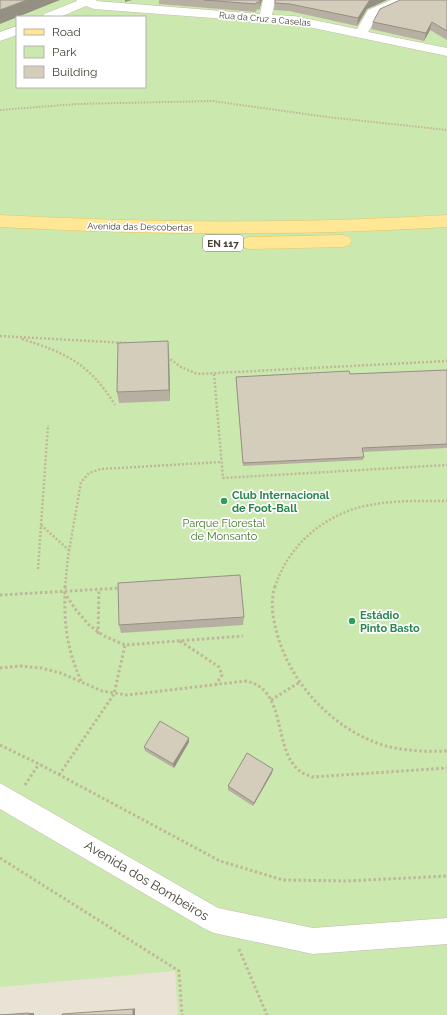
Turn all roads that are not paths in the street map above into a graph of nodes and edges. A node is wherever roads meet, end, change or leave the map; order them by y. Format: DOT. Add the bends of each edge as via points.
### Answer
graph roads {
  1 [pos="269,0"];
  2 [pos="401,0"];
  3 [pos="86,1"];
  4 [pos="51,16"];
  5 [pos="265,18"];
  6 [pos="16,30"];
  7 [pos="362,33"];
  8 [pos="0,37"];
  9 [pos="447,52"];
  10 [pos="0,221"];
  11 [pos="447,221"];
  12 [pos="0,236"];
  13 [pos="447,236"];
  14 [pos="0,795"];
  15 [pos="447,931"];
  1 -- 5 [label="street"];
  2 -- 7 [label="street" via="373,13"];
  3 -- 4 [label="street"];
  3 -- 5 [label="street, Rua da Cruz a Caselas" via="94,5"];
  5 -- 7 [label="street, Rua da Cruz a Caselas" via="294,20"];
  6 -- 8 [label="street"];
  7 -- 9 [label="street, Rua da Cruz a Caselas"];
  10 -- 11 [label="main road, Avenida das Descobertas" via="94,227 205,229"];
  12 -- 13 [label="main road, Avenida das Descobertas / EN 117" via="97,242 213,243 302,243"];
  14 -- 15 [label="street, Avenida dos Bombeiros" via="214,920 313,941"];
}
